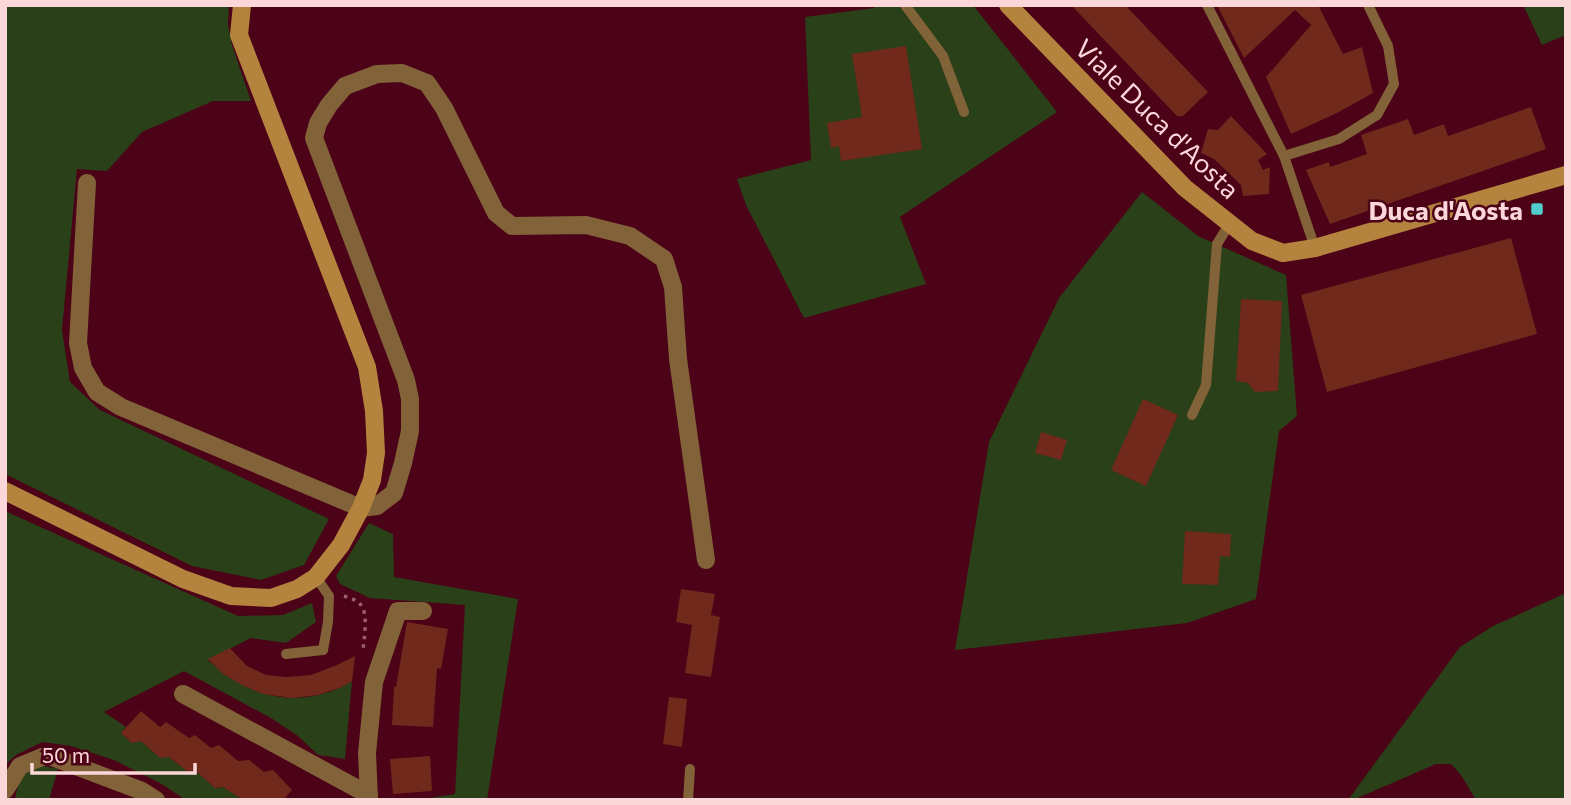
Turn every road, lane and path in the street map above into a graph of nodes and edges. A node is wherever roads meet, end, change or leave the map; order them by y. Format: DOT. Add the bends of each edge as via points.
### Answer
graph roads {
  1 [pos="242,5"];
  2 [pos="905,5"];
  3 [pos="1008,5"];
  4 [pos="1207,5"];
  5 [pos="1368,5"];
  6 [pos="964,112"];
  7 [pos="1284,156"];
  8 [pos="1566,175"];
  9 [pos="87,183"];
  10 [pos="1230,223"];
  11 [pos="1315,248"];
  12 [pos="1192,415"];
  13 [pos="5,491"];
  14 [pos="361,508"];
  15 [pos="706,560"];
  16 [pos="316,577"];
  17 [pos="423,611"];
  18 [pos="286,654"];
  19 [pos="183,694"];
  20 [pos="690,769"];
  21 [pos="5,790"];
  22 [pos="369,798"];
  23 [pos="156,800"];
  24 [pos="688,800"];
  1 -- 14 [label="main road" via="239,34 367,367 376,453"];
  2 -- 6 [label="lane" via="943,56"];
  3 -- 10 [label="main road, Viale Duca d'Aosta" via="1185,188"];
  4 -- 7 [label="lane"];
  5 -- 7 [label="lane" via="1388,46 1394,84 1377,115 1339,139"];
  7 -- 11 [label="lane"];
  8 -- 11 [label="main road, Viale Duca d'Aosta"];
  9 -- 14 [label="street" via="78,343 83,368 97,391 121,407"];
  10 -- 11 [label="main road, Viale Duca d'Aosta" via="1252,241 1283,253"];
  10 -- 12 [label="lane" via="1217,244 1206,385"];
  13 -- 16 [label="main road" via="183,579 231,596 271,598"];
  14 -- 15 [label="street" via="377,506 394,493 410,431 410,399 314,138 328,105 345,86 376,74 402,73 427,83 496,213 512,226 586,225 630,236 664,259 673,287 678,359"];
  14 -- 16 [label="main road"];
  16 -- 18 [label="lane" via="329,596 323,650"];
  17 -- 22 [label="street" via="398,611 374,682 367,752"];
  19 -- 22 [label="street"];
  20 -- 24 [label="lane"];
  21 -- 23 [label="street" via="20,766 47,755"];
}
